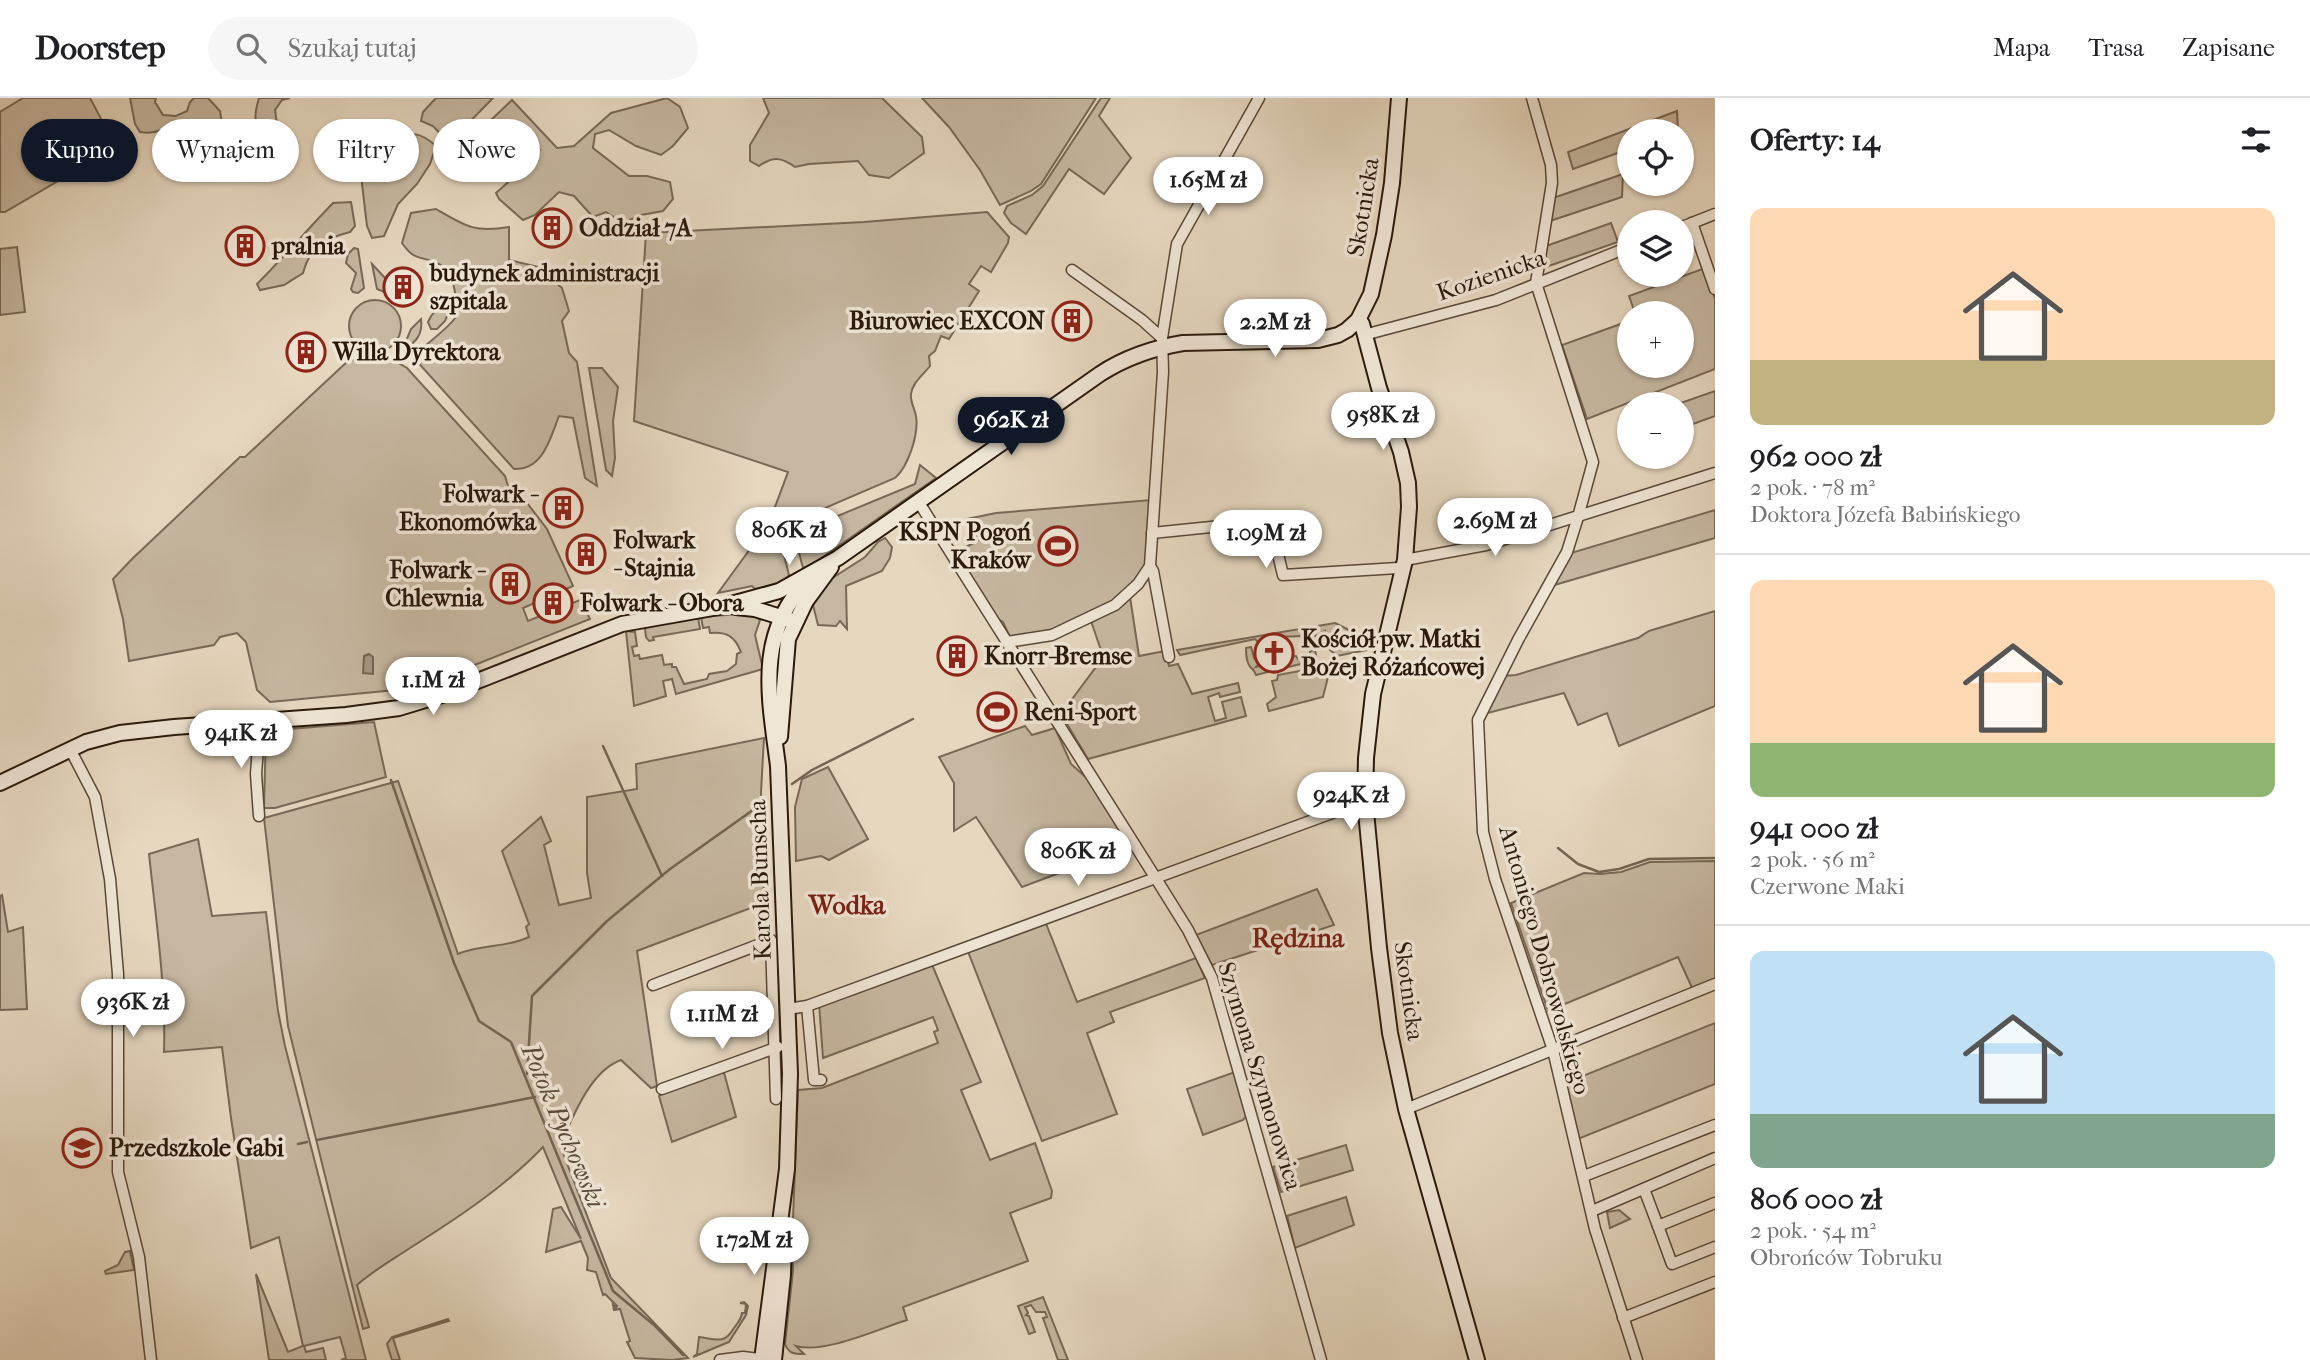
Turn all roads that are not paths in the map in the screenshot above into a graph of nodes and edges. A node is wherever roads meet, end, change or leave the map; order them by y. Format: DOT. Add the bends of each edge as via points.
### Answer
graph roads {
  1 [pos="1259,98"];
  2 [pos="1399,98"];
  3 [pos="1532,98"];
  4 [pos="1715,214"];
  5 [pos="1694,222"];
  6 [pos="1694,241"];
  7 [pos="1617,252"];
  8 [pos="1072,270"];
  9 [pos="1536,283"];
  10 [pos="1715,289"];
  11 [pos="1358,329"];
  12 [pos="1162,342"];
  13 [pos="1715,473"];
  14 [pos="918,501"];
  15 [pos="1578,517"];
  16 [pos="1152,533"];
  17 [pos="838,558"];
  18 [pos="1150,566"];
  19 [pos="1404,566"];
  20 [pos="814,572"];
  21 [pos="756,599"];
  22 [pos="724,606"];
  23 [pos="787,617"];
  24 [pos="1007,642"];
  25 [pos="1169,657"];
  26 [pos="260,721"];
  27 [pos="70,749"];
  28 [pos="0,783"];
  29 [pos="1365,801"];
  30 [pos="260,816"];
  31 [pos="1155,877"];
  32 [pos="1715,984"];
  33 [pos="653,985"];
  34 [pos="807,1006"];
  35 [pos="788,1009"];
  36 [pos="782,1047"];
  37 [pos="1553,1050"];
  38 [pos="821,1080"];
  39 [pos="662,1089"];
  40 [pos="776,1099"];
  41 [pos="1406,1109"];
  42 [pos="1715,1125"];
  43 [pos="1715,1158"];
  44 [pos="1584,1176"];
  45 [pos="1644,1189"];
  46 [pos="1715,1203"];
  47 [pos="1592,1211"];
  48 [pos="1658,1226"];
  49 [pos="1715,1247"];
  50 [pos="1715,1282"];
  51 [pos="1623,1318"];
  52 [pos="766,1359"];
  53 [pos="151,1360"];
  54 [pos="720,1360"];
  55 [pos="1321,1360"];
  56 [pos="1477,1360"];
  57 [pos="1637,1360"];
  1 -- 12 [label="street" via="1178,242"];
  2 -- 11 [label="street, Skotnicka" via="1384,235"];
  3 -- 9 [label="street, Antoniego Dobrowolskiego" via="1552,183"];
  4 -- 5 [label="street"];
  6 -- 10 [label="street"];
  7 -- 9 [label="street, Kozienicka"];
  8 -- 12 [label="street" via="1142,320"];
  9 -- 11 [label="street, Kozienicka" via="1496,300"];
  9 -- 15 [label="street, Antoniego Dobrowolskiego" via="1593,462"];
  11 -- 12 [label="street" via="1348,339"];
  11 -- 19 [label="street, Skotnicka" via="1408,483"];
  12 -- 14 [label="street" via="1100,374"];
  12 -- 16 [label="street"];
  13 -- 15 [label="street"];
  14 -- 17 [label="street"];
  14 -- 24 [label="street, Szymona Szymonowica"];
  15 -- 19 [label="street"];
  15 -- 37 [label="street, Antoniego Dobrowolskiego" via="1567,552 1478,720 1485,841"];
  16 -- 18 [label="street"];
  16 -- 19 [label="street" via="1270,521 1283,575"];
  17 -- 20 [label="street"];
  17 -- 23 [label="street"];
  18 -- 24 [label="street" via="1115,605 1052,635"];
  18 -- 25 [label="street"];
  19 -- 29 [label="street, Skotnicka" via="1369,717"];
  20 -- 21 [label="street"];
  20 -- 23 [label="street, Karola Bunscha" via="802,585"];
  21 -- 22 [label="street"];
  21 -- 23 [label="street" via="770,601"];
  22 -- 23 [label="street"];
  22 -- 26 [label="street" via="622,624 399,708"];
  23 -- 35 [label="street, Karola Bunscha" via="778,766"];
  24 -- 31 [label="street, Szymona Szymonowica"];
  26 -- 27 [label="street" via="131,732"];
  26 -- 30 [label="street" via="256,774"];
  27 -- 28 [label="street"];
  27 -- 53 [label="street" via="95,797 110,879 118,974 118,1172 139,1257"];
  29 -- 31 [label="street"];
  29 -- 41 [label="street, Skotnicka" via="1386,1003"];
  31 -- 34 [label="street"];
  31 -- 55 [label="street, Szymona Szymonowica" via="1212,978"];
  32 -- 37 [label="street"];
  33 -- 36 [label="street" via="771,940"];
  34 -- 35 [label="street"];
  34 -- 38 [label="street" via="814,1080"];
  35 -- 36 [label="street, Karola Bunscha"];
  36 -- 39 [label="street"];
  36 -- 40 [label="street"];
  36 -- 52 [label="street, Karola Bunscha" via="787,1169 783,1275"];
  37 -- 41 [label="street"];
  37 -- 44 [label="street, Antoniego Dobrowolskiego"];
  41 -- 56 [label="street, Skotnicka"];
  42 -- 44 [label="street"];
  43 -- 45 [label="street"];
  44 -- 47 [label="street, Antoniego Dobrowolskiego"];
  45 -- 47 [label="street"];
  45 -- 48 [label="street"];
  46 -- 48 [label="street"];
  47 -- 51 [label="street, Antoniego Dobrowolskiego"];
  48 -- 49 [label="street" via="1672,1264"];
  50 -- 51 [label="street"];
  51 -- 57 [label="street, Antoniego Dobrowolskiego"];
  52 -- 54 [label="street"];
}
